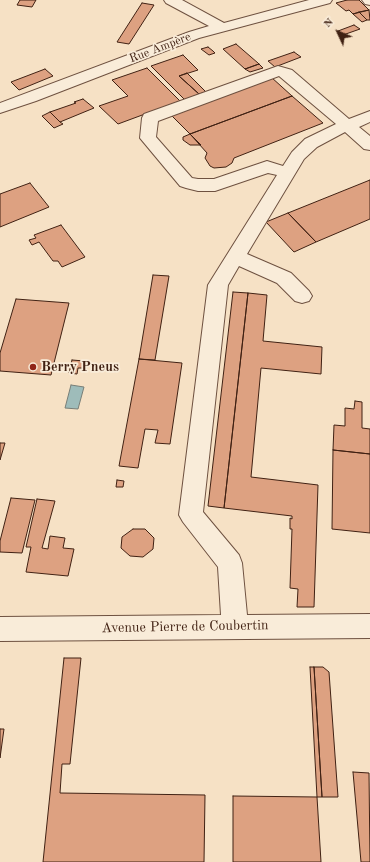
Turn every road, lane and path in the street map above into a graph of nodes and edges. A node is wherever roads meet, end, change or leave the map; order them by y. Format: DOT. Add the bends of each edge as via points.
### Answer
graph roads {
  1 [pos="171,0"];
  2 [pos="325,0"];
  3 [pos="221,27"];
  4 [pos="0,108"];
  5 [pos="347,125"];
  6 [pos="369,130"];
  7 [pos="287,172"];
  8 [pos="235,257"];
  9 [pos="302,296"];
  10 [pos="370,626"];
  11 [pos="235,627"];
  12 [pos="0,629"];
  1 -- 3 [label="street"];
  2 -- 3 [label="street, Rue Ampère"];
  3 -- 4 [label="street, Rue Ampère" via="194,34"];
  5 -- 6 [label="street"];
  5 -- 6 [label="street"];
  5 -- 7 [label="street" via="311,143"];
  5 -- 7 [label="street" via="286,73 278,71 150,118 148,138 186,182 215,185 267,167"];
  7 -- 8 [label="street"];
  8 -- 9 [label="street" via="284,278"];
  8 -- 11 [label="street" via="218,285 191,515 230,563"];
  10 -- 11 [label="street, Avenue Pierre de Coubertin"];
  11 -- 12 [label="street, Avenue Pierre de Coubertin"];
}
